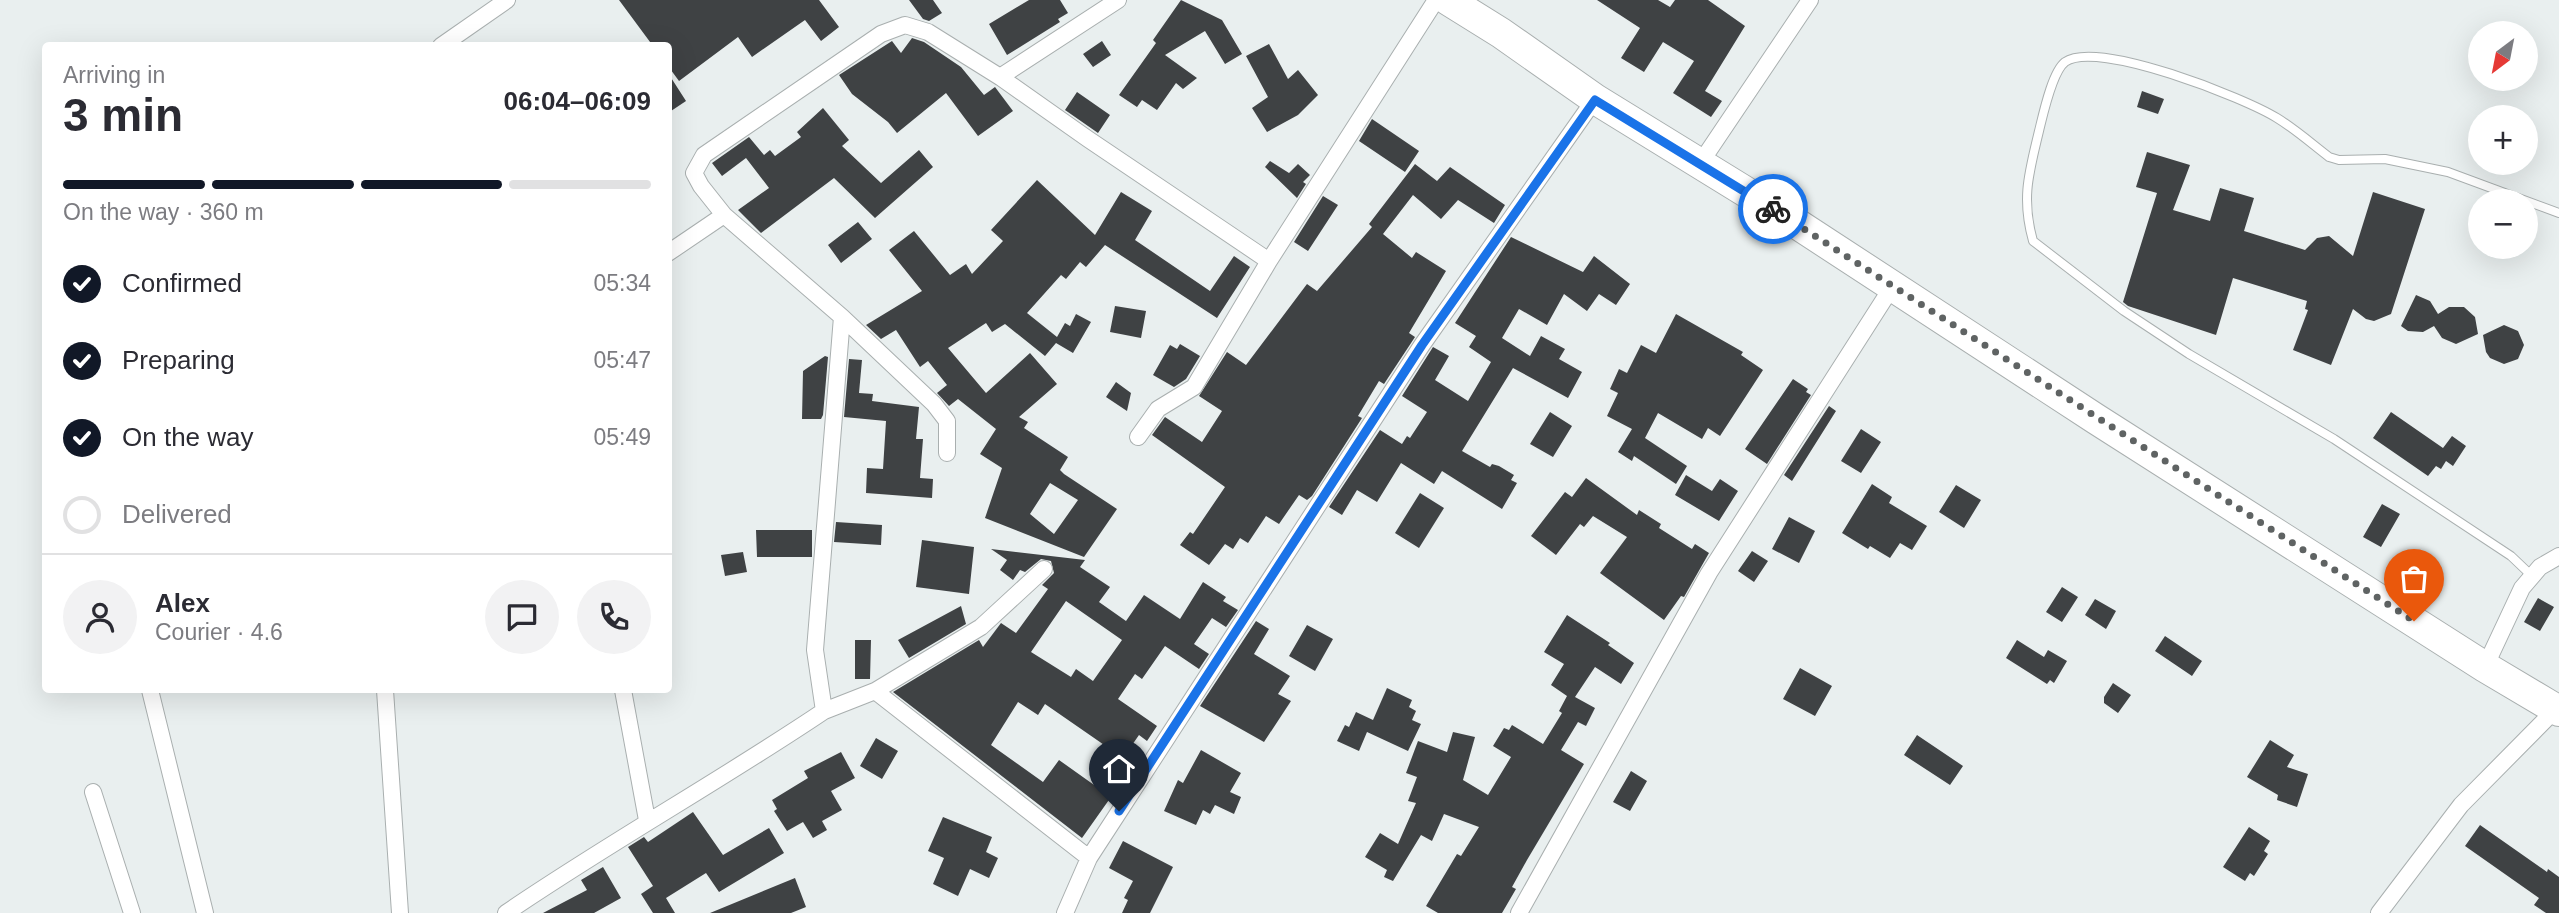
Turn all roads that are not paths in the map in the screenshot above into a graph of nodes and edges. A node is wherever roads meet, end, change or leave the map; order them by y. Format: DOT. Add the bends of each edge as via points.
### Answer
graph roads {
  1 [pos="508,0"];
  2 [pos="1118,0"];
  3 [pos="1436,0"];
  4 [pos="1448,0"];
  5 [pos="1810,0"];
  6 [pos="447,42"];
  7 [pos="1000,77"];
  8 [pos="1595,100"];
  9 [pos="1699,165"];
  10 [pos="2559,213"];
  11 [pos="724,215"];
  12 [pos="672,250"];
  13 [pos="1269,261"];
  14 [pos="1892,287"];
  15 [pos="842,317"];
  16 [pos="1138,437"];
  17 [pos="947,453"];
  18 [pos="2559,556"];
  19 [pos="1044,569"];
  20 [pos="2532,576"];
  21 [pos="2485,667"];
  22 [pos="875,691"];
  23 [pos="151,693"];
  24 [pos="385,693"];
  25 [pos="624,693"];
  26 [pos="2557,710"];
  27 [pos="824,711"];
  28 [pos="93,792"];
  29 [pos="648,820"];
  30 [pos="1089,858"];
  31 [pos="132,913"];
  32 [pos="205,913"];
  33 [pos="400,913"];
  34 [pos="506,913"];
  35 [pos="1065,913"];
  36 [pos="1519,913"];
  37 [pos="2379,913"];
  1 -- 6 [label="street"];
  2 -- 7 [label="street"];
  3 -- 13 [label="street"];
  4 -- 8 [label="highway"];
  5 -- 9 [label="street"];
  7 -- 11 [label="street" via="928,32 905,25 881,34 704,155 694,173"];
  7 -- 13 [label="street"];
  8 -- 9 [label="highway"];
  8 -- 30 [label="street" via="1422,345"];
  9 -- 14 [label="highway"];
  10 -- 20 [label="lane" via="2448,172 2385,159 2329,157 2277,118 2221,92 2127,61 2083,56 2065,62 2056,77 2025,192 2033,241 2124,311 2334,439 2511,556"];
  11 -- 12 [label="street"];
  11 -- 15 [label="street"];
  13 -- 16 [label="street" via="1194,387 1158,409"];
  14 -- 21 [label="highway"];
  14 -- 36 [label="street" via="1709,573"];
  15 -- 17 [label="street" via="934,404 947,421"];
  15 -- 27 [label="street" via="815,650"];
  18 -- 20 [label="street"];
  19 -- 22 [label="street" via="981,627"];
  20 -- 21 [label="street"];
  21 -- 26 [label="highway"];
  22 -- 27 [label="street"];
  22 -- 30 [label="street"];
  23 -- 32 [label="street"];
  24 -- 33 [label="street"];
  25 -- 29 [label="street"];
  26 -- 37 [label="street" via="2461,805"];
  27 -- 29 [label="street"];
  28 -- 31 [label="street"];
  29 -- 34 [label="street"];
  30 -- 35 [label="street"];
}
